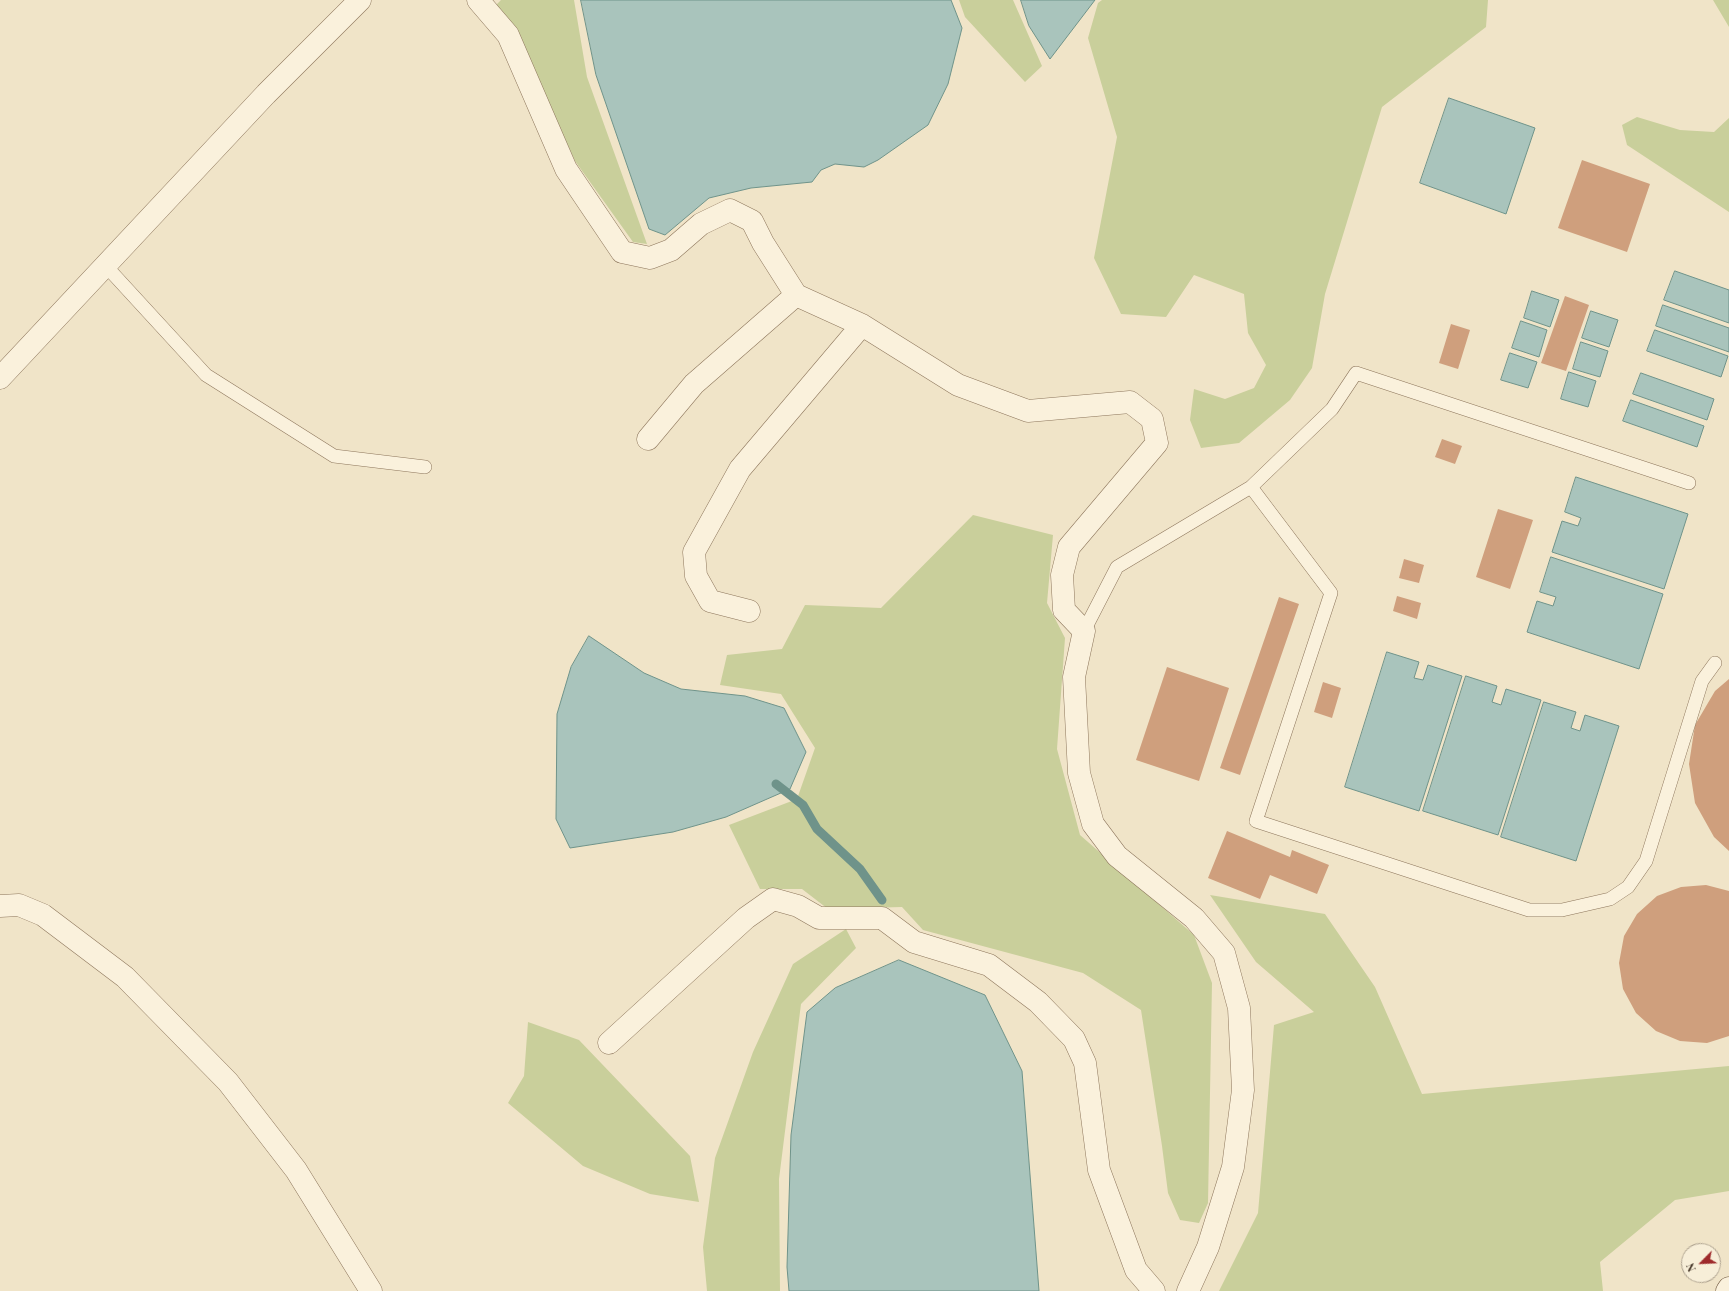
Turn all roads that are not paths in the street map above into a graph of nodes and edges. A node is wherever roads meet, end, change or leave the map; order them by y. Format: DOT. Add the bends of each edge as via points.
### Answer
graph roads {
  1 [pos="360,0"];
  2 [pos="478,0"];
  3 [pos="105,265"];
  4 [pos="796,295"];
  5 [pos="862,325"];
  6 [pos="0,378"];
  7 [pos="648,439"];
  8 [pos="425,466"];
  9 [pos="1689,483"];
  10 [pos="1251,487"];
  11 [pos="749,611"];
  12 [pos="1084,631"];
  13 [pos="1715,663"];
  14 [pos="0,906"];
  15 [pos="609,1043"];
  16 [pos="1729,1288"];
  17 [pos="371,1291"];
  18 [pos="1154,1291"];
  19 [pos="1188,1291"];
  20 [pos="1727,1291"];
  1 -- 3 [label="street" via="260,100"];
  2 -- 4 [label="street" via="508,35 566,169 622,252 650,258 671,250 701,224 730,210 752,220 763,243"];
  3 -- 6 [label="street"];
  3 -- 8 [label="lane" via="206,375 334,456"];
  4 -- 5 [label="street"];
  4 -- 7 [label="street" via="694,384"];
  5 -- 11 [label="street" via="740,469 694,552 696,576 710,601"];
  5 -- 12 [label="street" via="958,385 1028,411 1130,402 1152,419 1157,443 1069,547 1062,575 1064,610"];
  9 -- 10 [label="lane" via="1356,373 1332,409"];
  10 -- 12 [label="lane" via="1117,567"];
  10 -- 13 [label="lane" via="1331,593 1256,820 1529,910 1562,910 1610,898 1628,886 1646,861 1702,681"];
  12 -- 19 [label="street" via="1074,676 1079,774 1093,824 1117,856 1194,918 1224,953 1239,1008 1243,1090 1233,1167 1208,1247"];
  14 -- 17 [label="street" via="19,905 43,915 125,977 228,1082 296,1170"];
  15 -- 18 [label="street" via="746,918 773,899 798,906 819,918 882,918 914,942 989,965 1038,1002 1074,1039 1085,1063 1099,1170 1136,1270"];
  16 -- 20 [label="street"];
}
